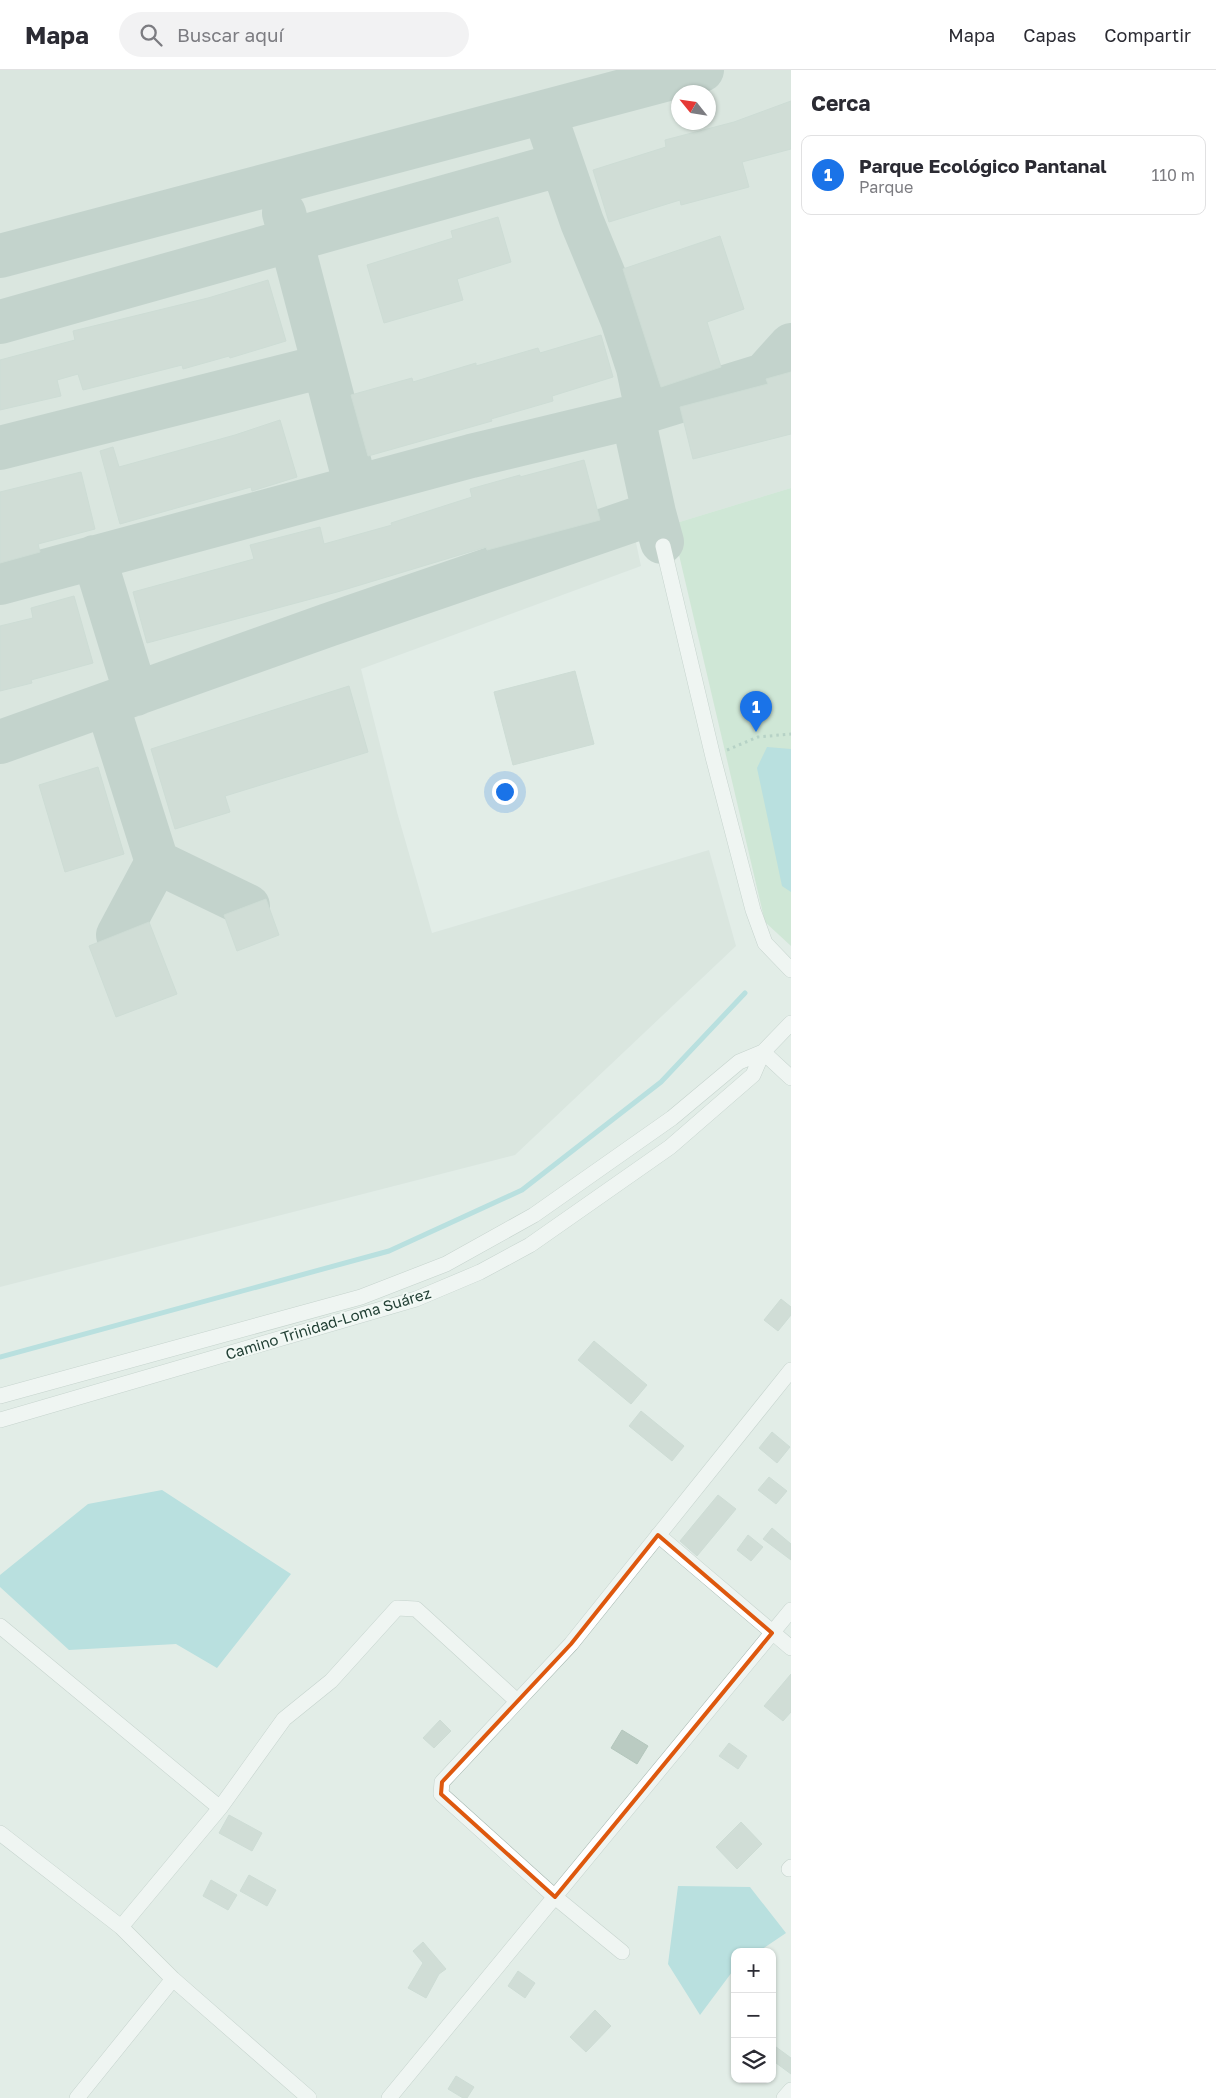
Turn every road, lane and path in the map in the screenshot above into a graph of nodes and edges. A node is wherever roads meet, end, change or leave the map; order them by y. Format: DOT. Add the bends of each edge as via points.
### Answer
graph roads {
  1 [pos="663,546"];
  2 [pos="791,734"];
  3 [pos="713,756"];
  4 [pos="791,970"];
  5 [pos="791,1023"];
  6 [pos="763,1052"];
  7 [pos="791,1078"];
  8 [pos="791,1370"];
  9 [pos="0,1396"];
  10 [pos="0,1420"];
  11 [pos="658,1536"];
  12 [pos="791,1610"];
  13 [pos="0,1626"];
  14 [pos="772,1633"];
  15 [pos="791,1648"];
  16 [pos="517,1701"];
  17 [pos="220,1808"];
  18 [pos="0,1834"];
  19 [pos="555,1897"];
  20 [pos="121,1927"];
  21 [pos="622,1952"];
  22 [pos="173,1978"];
  23 [pos="77,2098"];
  24 [pos="309,2098"];
  25 [pos="389,2098"];
  1 -- 3 [label="street"];
  2 -- 3 [label="path" via="758,737"];
  3 -- 4 [label="street" via="753,910 765,943"];
  5 -- 6 [label="street, Camino Trinidad-Loma Suárez"];
  6 -- 7 [label="street"];
  6 -- 9 [label="street, Camino Trinidad-Loma Suárez" via="739,1062 672,1118 534,1215 446,1264 361,1297"];
  6 -- 10 [label="street, Camino Trinidad-Loma Suárez" via="753,1075 670,1147 530,1246 480,1272 416,1300"];
  8 -- 11 [label="street"];
  11 -- 14 [label="street"];
  11 -- 16 [label="street" via="571,1644"];
  12 -- 14 [label="street"];
  13 -- 17 [label="street"];
  14 -- 15 [label="street"];
  14 -- 19 [label="street"];
  16 -- 17 [label="street" via="416,1609 397,1608 331,1681 284,1719"];
  16 -- 19 [label="street" via="442,1782 441,1794"];
  17 -- 20 [label="street"];
  18 -- 20 [label="street"];
  19 -- 21 [label="street"];
  19 -- 25 [label="street"];
  20 -- 22 [label="street"];
  22 -- 23 [label="street"];
  22 -- 24 [label="street"];
}
